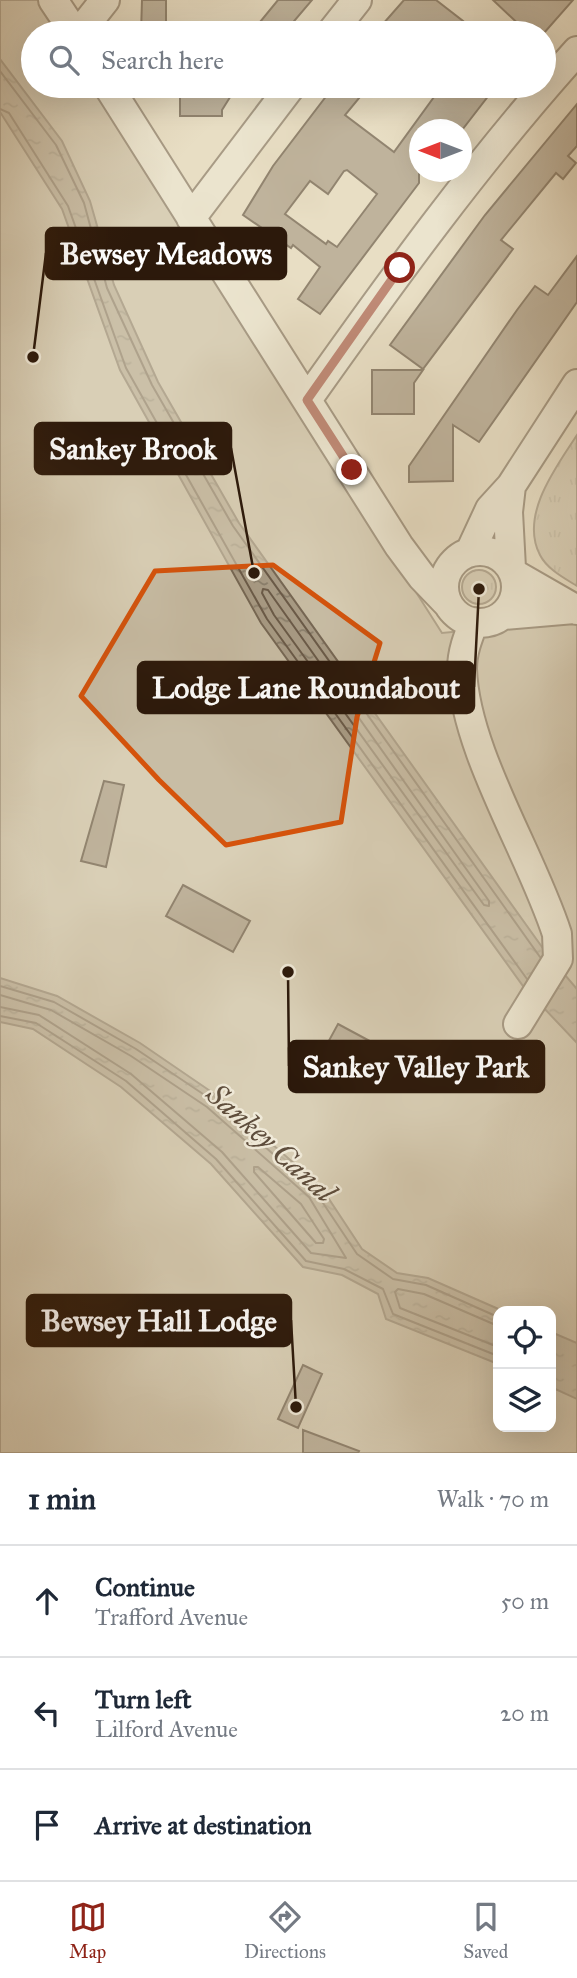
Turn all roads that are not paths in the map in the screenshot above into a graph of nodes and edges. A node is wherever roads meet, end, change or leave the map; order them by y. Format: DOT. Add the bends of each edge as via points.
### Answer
graph roads {
  1 [pos="53,0"];
  2 [pos="105,0"];
  3 [pos="357,0"];
  4 [pos="68,21"];
  5 [pos="87,21"];
  6 [pos="340,21"];
  7 [pos="577,51"];
  8 [pos="556,76"];
  9 [pos="116,98"];
  10 [pos="281,98"];
  11 [pos="537,98"];
  12 [pos="191,218"];
  13 [pos="577,384"];
  14 [pos="307,400"];
  15 [pos="511,486"];
  16 [pos="399,546"];
  17 [pos="464,555"];
  18 [pos="512,571"];
  19 [pos="447,603"];
  20 [pos="575,609"];
  21 [pos="503,615"];
  22 [pos="474,622"];
  23 [pos="518,1024"];
  1 -- 4 [label="street"];
  2 -- 5 [label="street"];
  3 -- 6 [label="street"];
  7 -- 8 [label="street"];
  9 -- 12 [label="street"];
  10 -- 12 [label="street"];
  11 -- 14 [label="street" via="400,268"];
  12 -- 14 [label="street"];
  13 -- 15 [label="street"];
  14 -- 16 [label="street"];
  15 -- 17 [label="street" via="490,509"];
  15 -- 18 [label="street"];
  16 -- 17 [label="street"];
  16 -- 19 [label="street"];
  17 -- 18 [label="street" via="490,552"];
  17 -- 19 [label="street" via="452,564 444,582"];
  18 -- 20 [label="street"];
  18 -- 21 [label="street" via="514,596"];
  19 -- 22 [label="street" via="463,619"];
  20 -- 21 [label="street"];
  21 -- 22 [label="street"];
  22 -- 23 [label="street" via="462,666 466,697 493,779 557,934 558,959"];
}
